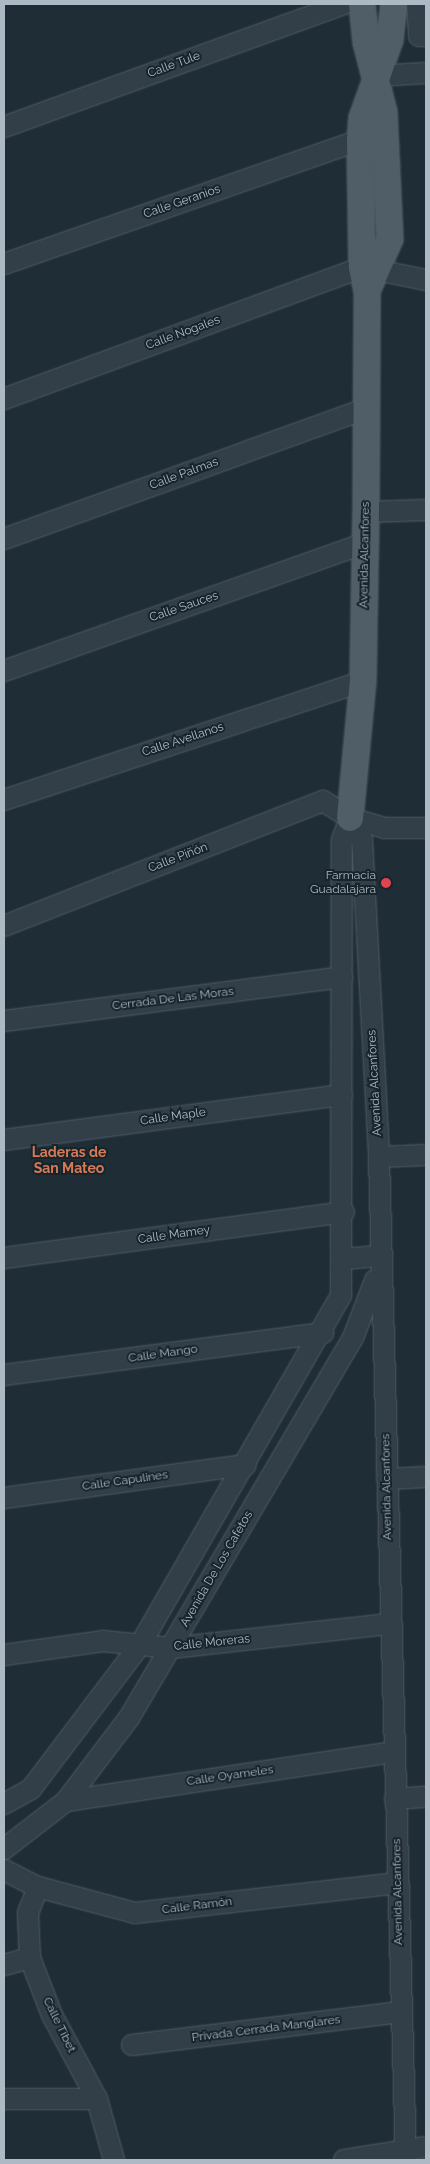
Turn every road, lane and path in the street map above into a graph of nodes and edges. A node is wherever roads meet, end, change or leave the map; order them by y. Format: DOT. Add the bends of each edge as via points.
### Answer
graph roads {
  1 [pos="344,4"];
  2 [pos="362,4"];
  3 [pos="394,4"];
  4 [pos="417,4"];
  5 [pos="426,36"];
  6 [pos="426,73"];
  7 [pos="376,76"];
  8 [pos="4,127"];
  9 [pos="360,140"];
  10 [pos="4,264"];
  11 [pos="370,275"];
  12 [pos="426,280"];
  13 [pos="4,399"];
  14 [pos="365,409"];
  15 [pos="426,510"];
  16 [pos="366,512"];
  17 [pos="4,539"];
  18 [pos="365,543"];
  19 [pos="4,671"];
  20 [pos="363,681"];
  21 [pos="4,800"];
  22 [pos="350,818"];
  23 [pos="426,828"];
  24 [pos="4,926"];
  25 [pos="342,977"];
  26 [pos="4,1021"];
  27 [pos="342,1095"];
  28 [pos="4,1140"];
  29 [pos="426,1155"];
  30 [pos="379,1157"];
  31 [pos="344,1212"];
  32 [pos="381,1256"];
  33 [pos="4,1258"];
  34 [pos="344,1259"];
  35 [pos="323,1332"];
  36 [pos="4,1375"];
  37 [pos="246,1464"];
  38 [pos="426,1477"];
  39 [pos="387,1479"];
  40 [pos="4,1498"];
  41 [pos="390,1624"];
  42 [pos="140,1645"];
  43 [pos="170,1648"];
  44 [pos="4,1655"];
  45 [pos="394,1752"];
  46 [pos="426,1797"];
  47 [pos="395,1798"];
  48 [pos="66,1800"];
  49 [pos="6,1804"];
  50 [pos="4,1849"];
  51 [pos="4,1870"];
  52 [pos="398,1883"];
  53 [pos="38,1887"];
  54 [pos="30,1958"];
  55 [pos="4,1965"];
  56 [pos="401,2012"];
  57 [pos="132,2046"];
  58 [pos="97,2098"];
  59 [pos="4,2099"];
  60 [pos="426,2148"];
  61 [pos="406,2155"];
  62 [pos="114,2160"];
  63 [pos="344,2160"];
  1 -- 8 [label="street, Calle Tule"];
  2 -- 7 [label="main road, Avenida Alcanfores"];
  3 -- 7 [label="main road, Avenida Alcanfores" via="390,40"];
  4 -- 5 [label="street" via="419,36"];
  6 -- 7 [label="street"];
  7 -- 9 [label="main road, Avenida Alcanfores"];
  7 -- 11 [label="main road, Avenida Alcanfores" via="388,138 390,239"];
  9 -- 10 [label="street, Calle Geranios"];
  9 -- 11 [label="main road, Avenida Alcanfores"];
  11 -- 12 [label="street"];
  11 -- 13 [label="street, Calle Nogales"];
  11 -- 14 [label="main road, Avenida Alcanfores"];
  14 -- 16 [label="main road, Avenida Alcanfores"];
  14 -- 17 [label="street, Calle Palmas"];
  15 -- 16 [label="street"];
  16 -- 18 [label="main road, Avenida Alcanfores"];
  18 -- 19 [label="street, Calle Sauces"];
  18 -- 20 [label="main road, Avenida Alcanfores"];
  20 -- 21 [label="street, Calle Avellanos"];
  20 -- 22 [label="main road, Avenida Alcanfores"];
  22 -- 23 [label="street" via="384,828"];
  22 -- 24 [label="street, Calle Piñón" via="323,801"];
  22 -- 25 [label="street, Avenida Alcanfores" via="342,840"];
  22 -- 30 [label="street, Avenida Alcanfores" via="362,840"];
  25 -- 26 [label="street, Cerrada De Las Moras"];
  25 -- 27 [label="street, Avenida Alcanfores"];
  27 -- 28 [label="street, Calle Maple"];
  27 -- 31 [label="street, Avenida Alcanfores"];
  29 -- 30 [label="street"];
  30 -- 32 [label="street, Avenida Alcanfores"];
  31 -- 33 [label="street, Calle Mamey"];
  31 -- 34 [label="street, Avenida Alcanfores"];
  32 -- 34 [label="street"];
  32 -- 39 [label="street, Avenida Alcanfores"];
  32 -- 43 [label="street, Avenida De Los Cafetos" via="369,1304 353,1338"];
  34 -- 35 [label="street" via="341,1295"];
  35 -- 36 [label="street, Calle Mango"];
  35 -- 37 [label="street"];
  37 -- 40 [label="street, Calle Capulines"];
  37 -- 42 [label="street"];
  38 -- 39 [label="street"];
  39 -- 41 [label="street, Avenida Alcanfores"];
  41 -- 43 [label="street, Calle Moreras"];
  41 -- 45 [label="street, Avenida Alcanfores"];
  42 -- 43 [label="street, Calle Moreras"];
  42 -- 44 [label="street, Calle Moreras" via="103,1641"];
  42 -- 49 [label="street" via="31,1789"];
  43 -- 48 [label="street, Avenida De Los Cafetos" via="128,1718"];
  45 -- 47 [label="street, Avenida Alcanfores"];
  45 -- 48 [label="street, Calle Oyameles"];
  46 -- 47 [label="street"];
  47 -- 52 [label="street, Avenida Alcanfores"];
  48 -- 50 [label="street, Avenida De Los Cafetos"];
  51 -- 53 [label="street, Calle Ramón"];
  52 -- 53 [label="street, Calle Ramón" via="135,1913"];
  52 -- 56 [label="street, Avenida Alcanfores"];
  53 -- 54 [label="street, Calle Tibet" via="28,1913"];
  54 -- 55 [label="street"];
  54 -- 58 [label="street, Calle Tibet" via="52,2015"];
  56 -- 57 [label="street, Privada Cerrada Manglares"];
  56 -- 61 [label="street, Avenida Alcanfores"];
  58 -- 59 [label="street"];
  58 -- 62 [label="street, Calle Tibet"];
  60 -- 61 [label="street"];
  61 -- 63 [label="street"];
}
